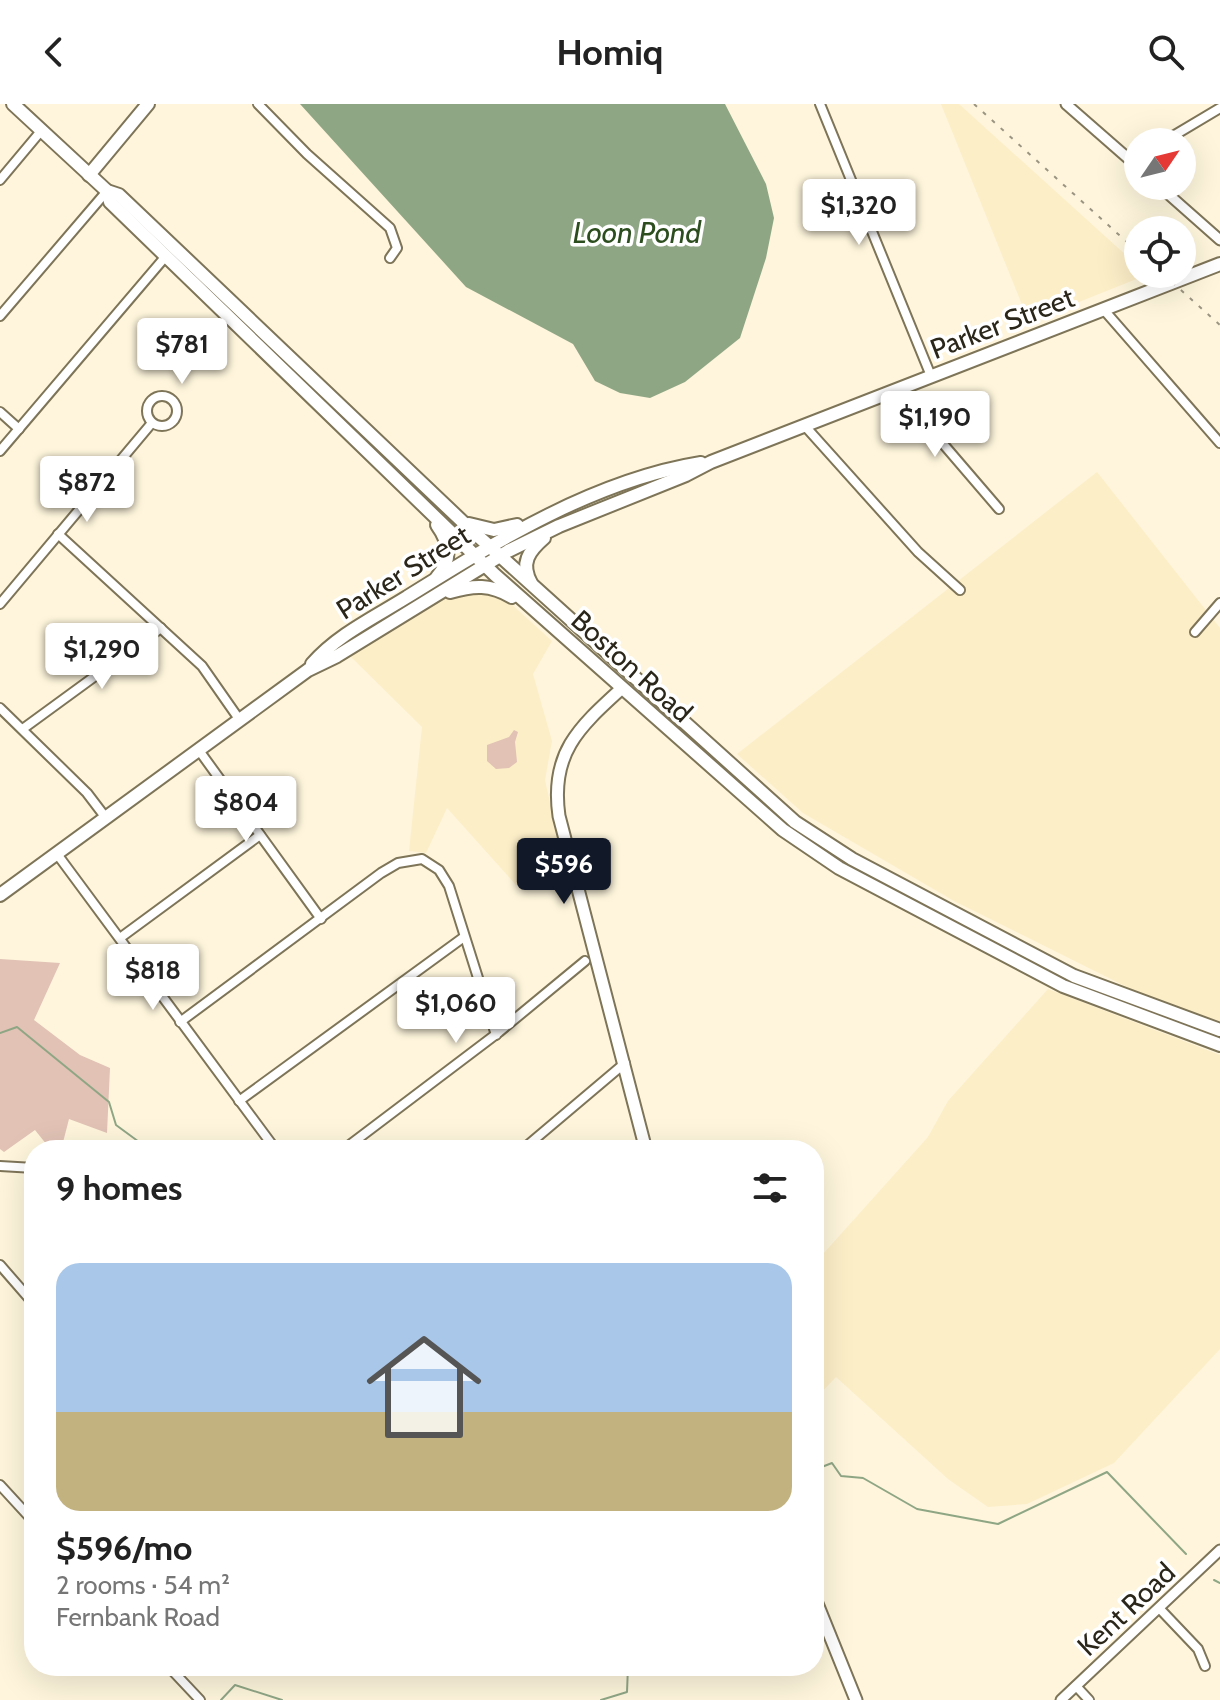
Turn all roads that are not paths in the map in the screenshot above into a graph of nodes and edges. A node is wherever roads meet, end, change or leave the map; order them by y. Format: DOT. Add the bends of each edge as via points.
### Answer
graph roads {
  1 [pos="13,104"];
  2 [pos="148,104"];
  3 [pos="258,104"];
  4 [pos="820,104"];
  5 [pos="1066,104"];
  6 [pos="1220,108"];
  7 [pos="1186,128"];
  8 [pos="41,131"];
  9 [pos="1124,155"];
  10 [pos="89,175"];
  11 [pos="0,180"];
  12 [pos="107,191"];
  13 [pos="1175,200"];
  14 [pos="1220,240"];
  15 [pos="166,256"];
  16 [pos="390,258"];
  17 [pos="1220,264"];
  18 [pos="1104,310"];
  19 [pos="0,316"];
  20 [pos="931,376"];
  21 [pos="896,389"];
  22 [pos="0,412"];
  23 [pos="151,424"];
  24 [pos="804,425"];
  25 [pos="19,429"];
  26 [pos="1220,443"];
  27 [pos="0,451"];
  28 [pos="711,462"];
  29 [pos="415,498"];
  30 [pos="999,509"];
  31 [pos="558,510"];
  32 [pos="454,514"];
  33 [pos="559,526"];
  34 [pos="58,534"];
  35 [pos="489,546"];
  36 [pos="475,555"];
  37 [pos="500,556"];
  38 [pos="485,565"];
  39 [pos="426,585"];
  40 [pos="535,588"];
  41 [pos="960,590"];
  42 [pos="428,600"];
  43 [pos="1220,603"];
  44 [pos="0,604"];
  45 [pos="535,611"];
  46 [pos="161,628"];
  47 [pos="1195,632"];
  48 [pos="308,670"];
  49 [pos="621,689"];
  50 [pos="0,708"];
  51 [pos="239,719"];
  52 [pos="24,728"];
  53 [pos="198,749"];
  54 [pos="106,818"];
  55 [pos="260,835"];
  56 [pos="57,854"];
  57 [pos="0,895"];
  58 [pos="321,919"];
  59 [pos="464,937"];
  60 [pos="120,938"];
  61 [pos="585,961"];
  62 [pos="180,1022"];
  63 [pos="1220,1030"];
  64 [pos="496,1035"];
  65 [pos="1220,1045"];
  66 [pos="625,1063"];
  67 [pos="239,1101"];
  68 [pos="268,1140"];
  69 [pos="356,1140"];
  70 [pos="534,1140"];
  71 [pos="644,1140"];
  72 [pos="0,1166"];
  73 [pos="24,1167"];
  74 [pos="0,1265"];
  75 [pos="24,1293"];
  76 [pos="0,1485"];
  77 [pos="24,1511"];
  78 [pos="1220,1550"];
  79 [pos="1159,1608"];
  80 [pos="824,1621"];
  81 [pos="1205,1666"];
  82 [pos="177,1676"];
  83 [pos="1076,1686"];
  84 [pos="200,1700"];
  85 [pos="856,1700"];
  86 [pos="1061,1700"];
  87 [pos="1089,1700"];
  1 -- 8 [label="main road, Boston Road"];
  2 -- 10 [label="main road"];
  3 -- 16 [label="street" via="390,228 397,239"];
  4 -- 20 [label="street"];
  5 -- 9 [label="street"];
  6 -- 7 [label="street"];
  8 -- 10 [label="main road, Boston Road"];
  8 -- 11 [label="street"];
  10 -- 12 [label="main road, Boston Road"];
  12 -- 15 [label="main road, Boston Road" via="110,202"];
  12 -- 19 [label="street"];
  12 -- 32 [label="main road, Boston Road" via="117,192"];
  13 -- 14 [label="street"];
  15 -- 25 [label="street"];
  15 -- 29 [label="main road, Boston Road"];
  17 -- 18 [label="main road, Parker Street"];
  18 -- 20 [label="main road, Parker Street"];
  18 -- 26 [label="street"];
  20 -- 21 [label="main road, Parker Street"];
  21 -- 24 [label="main road, Parker Street"];
  21 -- 30 [label="street"];
  22 -- 25 [label="street"];
  23 -- 34 [label="street"];
  24 -- 28 [label="main road, Parker Street"];
  24 -- 41 [label="street" via="918,552"];
  25 -- 27 [label="street"];
  28 -- 31 [label="main road, Parker Street"];
  28 -- 33 [label="main road, Parker Street"];
  29 -- 36 [label="main road, Boston Road"];
  29 -- 39 [label="main road" via="448,546 443,570"];
  31 -- 32 [label="main road" via="494,530"];
  31 -- 35 [label="main road, Parker Street"];
  32 -- 35 [label="main road, Boston Road"];
  33 -- 37 [label="main road, Parker Street"];
  33 -- 40 [label="main road" via="530,550 526,560"];
  34 -- 44 [label="street"];
  34 -- 46 [label="street"];
  35 -- 36 [label="main road, Parker Street"];
  35 -- 37 [label="main road, Boston Road"];
  36 -- 38 [label="main road, Boston Road"];
  36 -- 39 [label="main road, Parker Street"];
  37 -- 38 [label="main road, Parker Street"];
  37 -- 40 [label="main road, Boston Road"];
  38 -- 42 [label="main road, Parker Street"];
  38 -- 45 [label="main road, Boston Road"];
  39 -- 48 [label="main road, Parker Street" via="349,633"];
  40 -- 63 [label="main road, Boston Road" via="736,772 828,845 1074,976"];
  42 -- 45 [label="main road" via="481,585 495,587"];
  42 -- 48 [label="main road, Parker Street"];
  43 -- 47 [label="street"];
  45 -- 49 [label="main road, Boston Road"];
  46 -- 51 [label="street" via="202,666"];
  46 -- 52 [label="street"];
  48 -- 51 [label="main road, Parker Street"];
  49 -- 65 [label="main road, Boston Road" via="783,830 829,862 1063,986"];
  49 -- 66 [label="main road" via="568,745 555,788"];
  50 -- 52 [label="street"];
  51 -- 53 [label="main road, Parker Street"];
  52 -- 54 [label="street"];
  53 -- 54 [label="main road, Parker Street"];
  53 -- 55 [label="street"];
  54 -- 56 [label="main road, Parker Street"];
  55 -- 58 [label="street"];
  55 -- 60 [label="street"];
  56 -- 57 [label="main road, Parker Street"];
  56 -- 60 [label="street"];
  58 -- 59 [label="street" via="398,863 422,859 444,877"];
  58 -- 62 [label="street"];
  59 -- 64 [label="street"];
  59 -- 67 [label="street"];
  60 -- 62 [label="street"];
  61 -- 64 [label="street"];
  62 -- 67 [label="street"];
  64 -- 69 [label="street"];
  66 -- 70 [label="street"];
  66 -- 71 [label="main road"];
  67 -- 68 [label="street"];
  72 -- 73 [label="street"];
  74 -- 75 [label="street"];
  76 -- 77 [label="street"];
  78 -- 79 [label="street, Kent Road"];
  79 -- 81 [label="street" via="1198,1649"];
  79 -- 83 [label="street, Kent Road"];
  80 -- 85 [label="main road"];
  82 -- 84 [label="street"];
  83 -- 86 [label="street, Kent Road"];
  83 -- 87 [label="street"];
}
